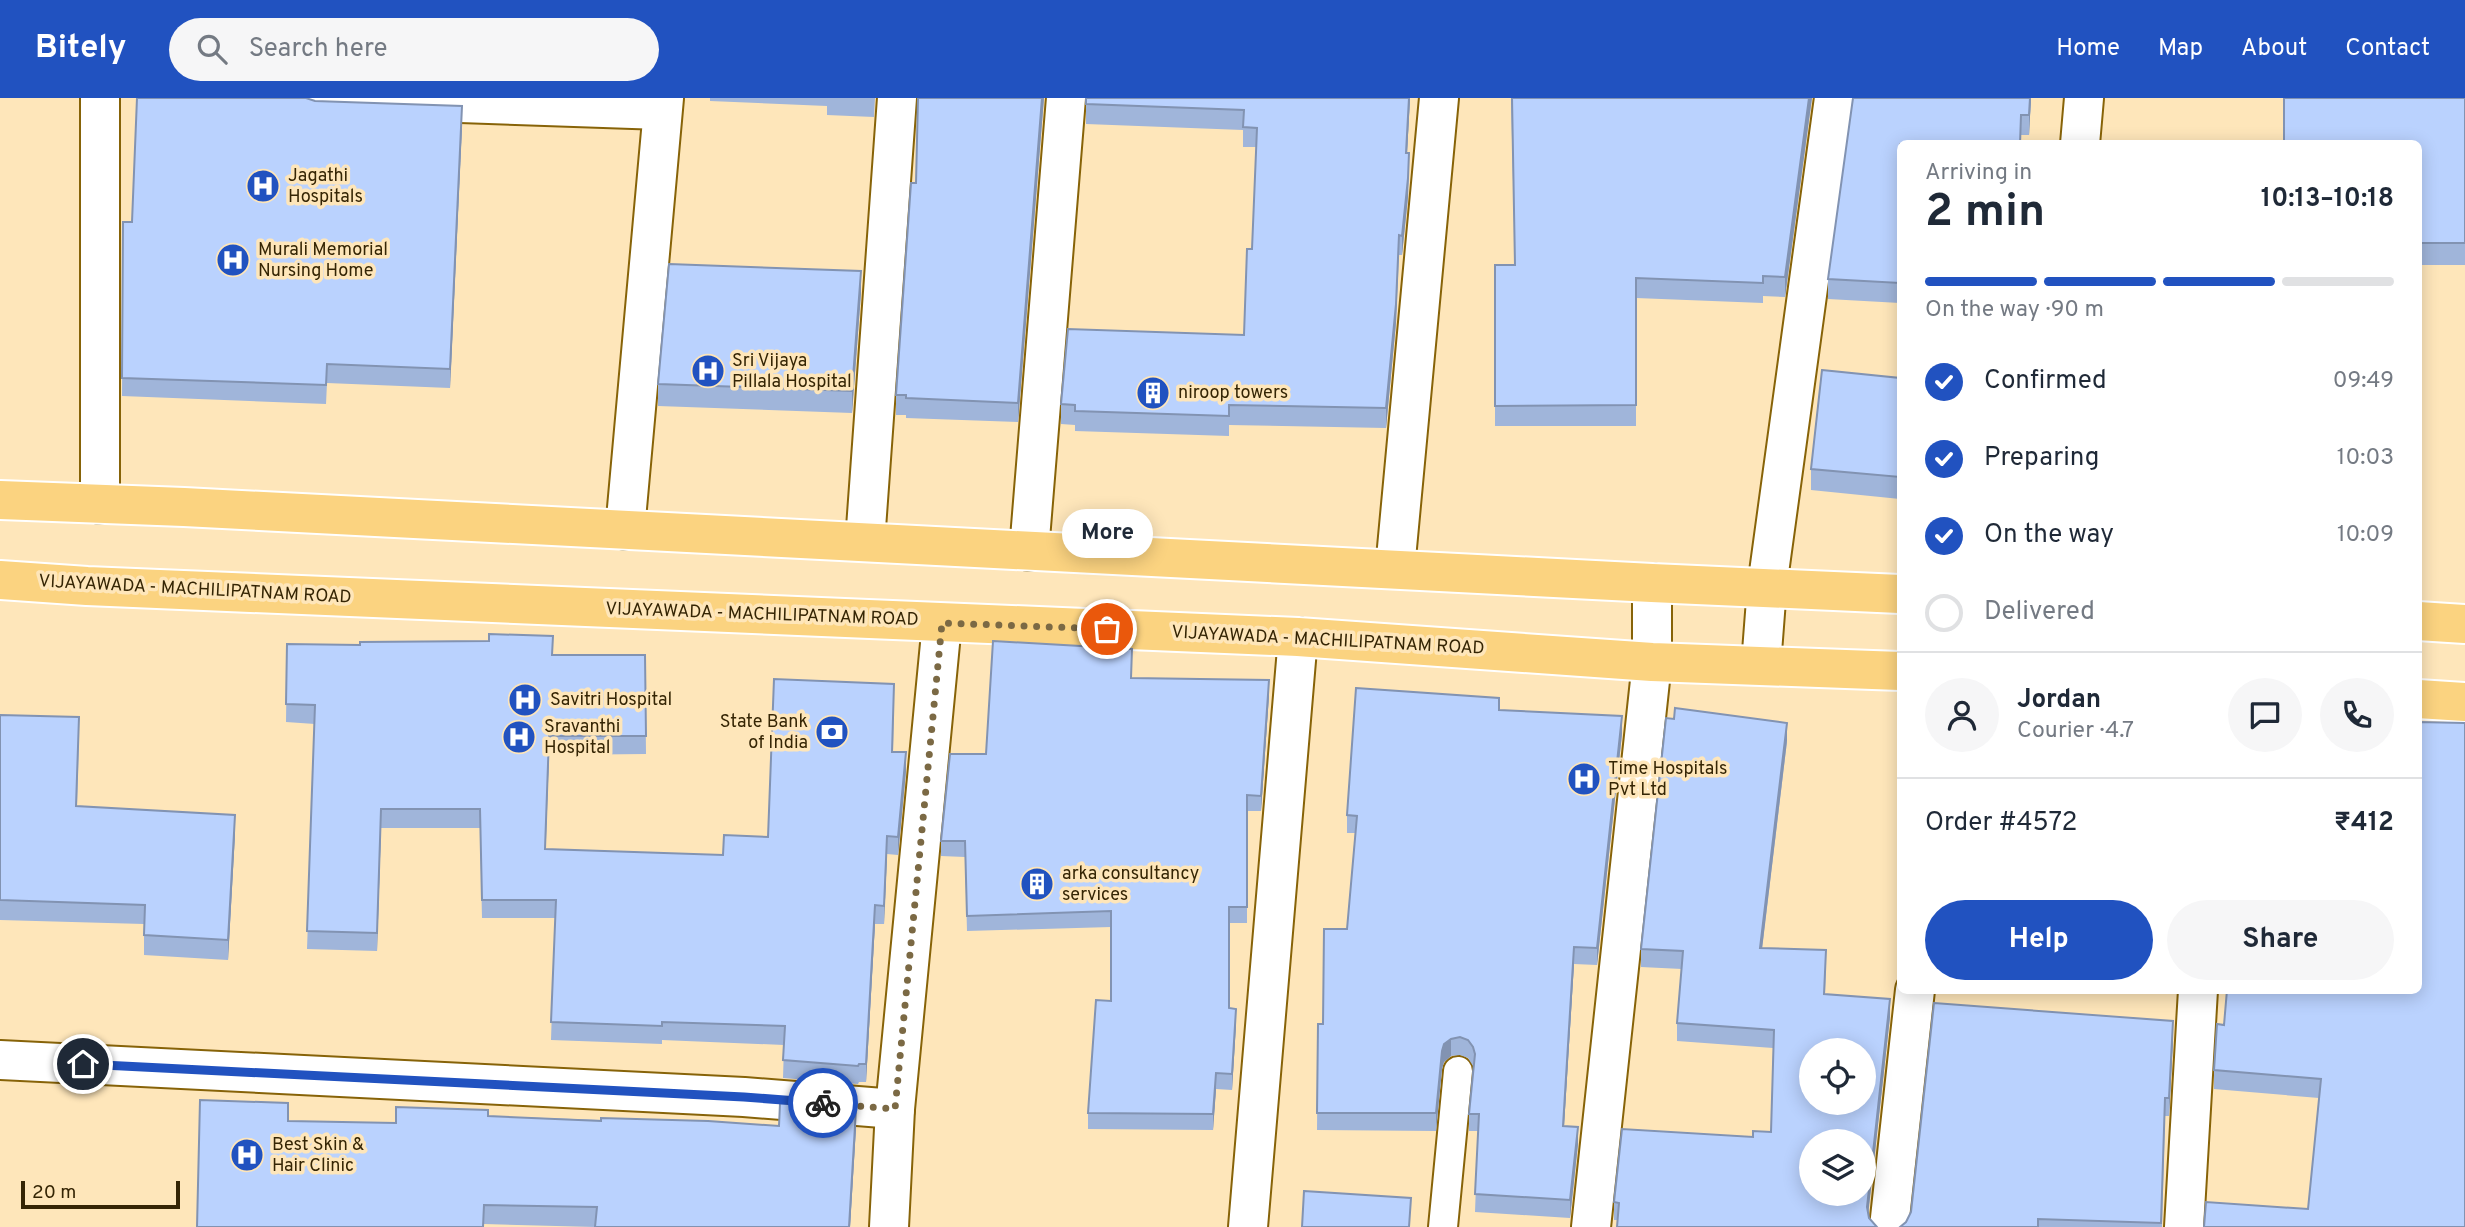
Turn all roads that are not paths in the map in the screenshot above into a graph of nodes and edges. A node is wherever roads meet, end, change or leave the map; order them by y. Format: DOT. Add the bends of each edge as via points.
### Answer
graph roads {
  1 [pos="100,98"];
  2 [pos="316,98"];
  3 [pos="897,98"];
  4 [pos="1066,98"];
  5 [pos="1439,98"];
  6 [pos="1833,98"];
  7 [pos="2084,98"];
  8 [pos="663,104"];
  9 [pos="2080,140"];
  10 [pos="0,500"];
  11 [pos="100,504"];
  12 [pos="625,530"];
  13 [pos="865,542"];
  14 [pos="1029,551"];
  15 [pos="1395,569"];
  16 [pos="0,580"];
  17 [pos="1652,583"];
  18 [pos="1767,587"];
  19 [pos="1897,594"];
  20 [pos="2422,621"];
  21 [pos="942,623"];
  22 [pos="2465,624"];
  23 [pos="1298,637"];
  24 [pos="1652,662"];
  25 [pos="1761,665"];
  26 [pos="1897,671"];
  27 [pos="2422,699"];
  28 [pos="2465,702"];
  29 [pos="1915,994"];
  30 [pos="2198,994"];
  31 [pos="0,1060"];
  32 [pos="1458,1071"];
  33 [pos="895,1109"];
  34 [pos="889,1227"];
  35 [pos="1248,1227"];
  36 [pos="1443,1227"];
  37 [pos="1591,1227"];
  38 [pos="1889,1227"];
  39 [pos="2184,1227"];
  1 -- 11 [label="street"];
  2 -- 8 [label="street"];
  3 -- 13 [label="street"];
  4 -- 14 [label="street"];
  5 -- 15 [label="street"];
  6 -- 18 [label="street"];
  7 -- 9 [label="street"];
  8 -- 12 [label="street"];
  10 -- 11 [label="highway"];
  11 -- 12 [label="highway"];
  12 -- 13 [label="highway"];
  13 -- 14 [label="highway"];
  14 -- 15 [label="highway"];
  15 -- 17 [label="highway"];
  16 -- 21 [label="highway, VIJAYAWADA - MACHILIPATNAM ROAD"];
  17 -- 18 [label="highway"];
  17 -- 24 [label="street"];
  18 -- 19 [label="highway"];
  18 -- 25 [label="street"];
  20 -- 22 [label="highway"];
  21 -- 23 [label="highway, VIJAYAWADA - MACHILIPATNAM ROAD"];
  21 -- 33 [label="street"];
  23 -- 24 [label="highway, VIJAYAWADA - MACHILIPATNAM ROAD"];
  23 -- 35 [label="street"];
  24 -- 25 [label="highway, VIJAYAWADA - MACHILIPATNAM ROAD"];
  24 -- 37 [label="street"];
  25 -- 26 [label="highway, VIJAYAWADA - MACHILIPATNAM ROAD"];
  27 -- 28 [label="highway"];
  29 -- 38 [label="street"];
  30 -- 39 [label="street"];
  31 -- 33 [label="street" via="744,1097"];
  32 -- 36 [label="lane"];
  33 -- 34 [label="street"];
}
